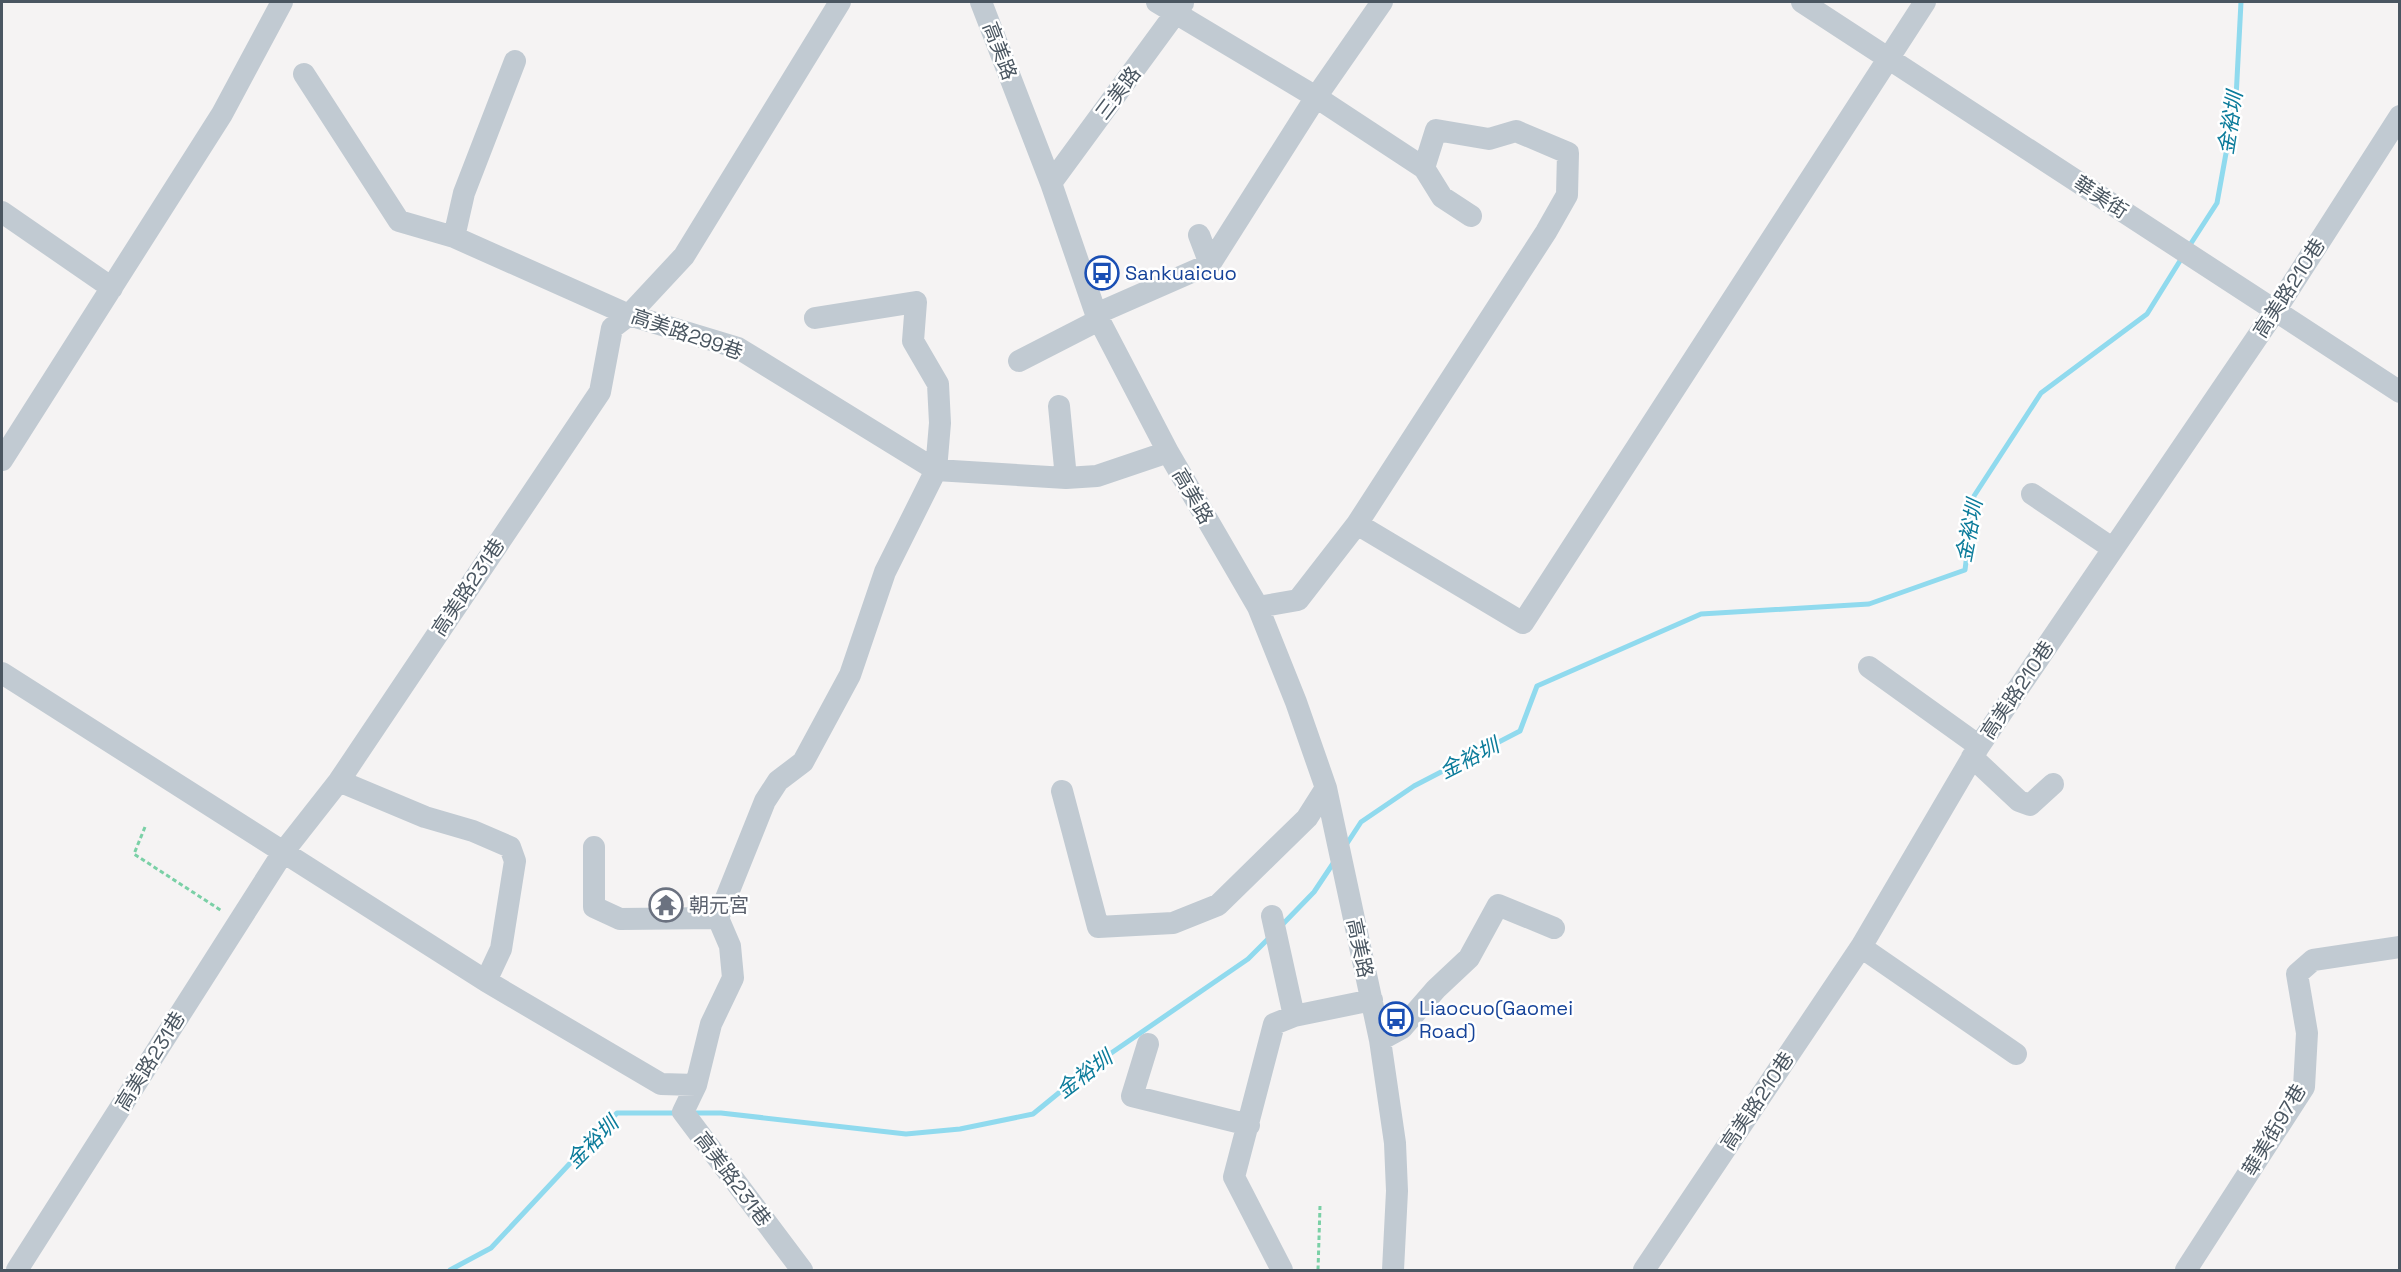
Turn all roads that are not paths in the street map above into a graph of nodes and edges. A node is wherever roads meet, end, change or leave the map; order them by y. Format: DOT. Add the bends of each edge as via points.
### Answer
graph roads {
  1 [pos="282,2"];
  2 [pos="840,2"];
  3 [pos="981,2"];
  4 [pos="1157,2"];
  5 [pos="1382,2"];
  6 [pos="1802,2"];
  7 [pos="1925,2"];
  8 [pos="1180,8"];
  9 [pos="1888,57"];
  10 [pos="515,61"];
  11 [pos="304,74"];
  12 [pos="1316,97"];
  13 [pos="2400,116"];
  14 [pos="1424,168"];
  15 [pos="1051,183"];
  16 [pos="2,212"];
  17 [pos="1472,216"];
  18 [pos="1199,235"];
  19 [pos="454,237"];
  20 [pos="1210,264"];
  21 [pos="112,288"];
  22 [pos="2275,311"];
  23 [pos="630,315"];
  24 [pos="1097,317"];
  25 [pos="815,318"];
  26 [pos="1019,361"];
  27 [pos="2400,393"];
  28 [pos="1059,406"];
  29 [pos="1168,452"];
  30 [pos="2,460"];
  31 [pos="936,470"];
  32 [pos="1066,478"];
  33 [pos="2032,494"];
  34 [pos="1357,524"];
  35 [pos="2112,548"];
  36 [pos="1258,607"];
  37 [pos="1869,667"];
  38 [pos="2,673"];
  39 [pos="1976,752"];
  40 [pos="339,781"];
  41 [pos="2054,784"];
  42 [pos="1326,788"];
  43 [pos="1062,791"];
  44 [pos="594,847"];
  45 [pos="284,851"];
  46 [pos="1272,916"];
  47 [pos="718,918"];
  48 [pos="1554,927"];
  49 [pos="2400,946"];
  50 [pos="1861,947"];
  51 [pos="486,981"];
  52 [pos="1372,1000"];
  53 [pos="1294,1016"];
  54 [pos="1380,1040"];
  55 [pos="1148,1044"];
  56 [pos="2016,1054"];
  57 [pos="696,1085"];
  58 [pos="1249,1125"];
  59 [pos="17,1270"];
  60 [pos="802,1270"];
  61 [pos="1282,1270"];
  62 [pos="1393,1270"];
  63 [pos="1644,1270"];
  64 [pos="2186,1270"];
  1 -- 21 [label="street" via="222,114"];
  2 -- 23 [label="street, 高美路231巷" via="684,256"];
  3 -- 15 [label="street, 高美路"];
  4 -- 8 [label="street"];
  5 -- 12 [label="street"];
  6 -- 9 [label="street, 華美街"];
  7 -- 9 [label="street"];
  8 -- 12 [label="street"];
  8 -- 15 [label="street, 三美路"];
  9 -- 22 [label="street, 華美街"];
  9 -- 34 [label="street" via="1523,623"];
  10 -- 19 [label="street" via="464,193"];
  11 -- 19 [label="street, 高美路299巷" via="399,221"];
  12 -- 14 [label="street"];
  12 -- 20 [label="street"];
  13 -- 22 [label="street, 高美路210巷"];
  14 -- 17 [label="street" via="1442,197"];
  14 -- 34 [label="street" via="1436,130 1489,139 1516,130 1568,153 1567,195"];
  15 -- 24 [label="street, 高美路"];
  16 -- 21 [label="street"];
  18 -- 20 [label="street"];
  19 -- 23 [label="street, 高美路299巷"];
  20 -- 24 [label="street"];
  21 -- 30 [label="street"];
  22 -- 27 [label="street, 華美街"];
  22 -- 35 [label="street, 高美路210巷"];
  23 -- 31 [label="street, 高美路299巷" via="738,348"];
  23 -- 40 [label="street, 高美路231巷" via="612,328 600,392"];
  24 -- 26 [label="street"];
  24 -- 29 [label="street, 高美路"];
  25 -- 31 [label="street" via="916,302 913,341 938,384"];
  28 -- 32 [label="street"];
  29 -- 32 [label="street, 高美路299巷" via="1097,476"];
  29 -- 36 [label="street, 高美路"];
  31 -- 32 [label="street, 高美路299巷"];
  31 -- 47 [label="street" via="885,572 850,675 803,762 778,781 765,801"];
  33 -- 35 [label="street"];
  34 -- 36 [label="street" via="1298,600"];
  35 -- 39 [label="street, 高美路210巷"];
  36 -- 42 [label="street, 高美路"];
  37 -- 39 [label="street"];
  38 -- 45 [label="street"];
  39 -- 41 [label="street" via="2019,801 2030,805"];
  39 -- 50 [label="street, 高美路210巷"];
  40 -- 45 [label="street, 高美路231巷"];
  40 -- 51 [label="street" via="510,847 515,861 501,949"];
  42 -- 43 [label="street" via="1307,818 1218,905 1173,923 1098,927"];
  42 -- 52 [label="street, 高美路"];
  44 -- 47 [label="street" via="594,907 620,919"];
  45 -- 51 [label="street"];
  45 -- 59 [label="street, 高美路231巷"];
  46 -- 53 [label="street"];
  47 -- 57 [label="street, 高美路231巷" via="730,946 733,978 711,1024"];
  48 -- 54 [label="street" via="1498,905 1469,958 1402,1028"];
  49 -- 64 [label="street, 華美街97巷" via="2313,960 2297,974 2307,1033 2304,1087"];
  50 -- 56 [label="street"];
  50 -- 63 [label="street, 高美路210巷"];
  51 -- 57 [label="street" via="661,1084"];
  52 -- 53 [label="street, 高美路"];
  52 -- 54 [label="street, 高美路"];
  53 -- 58 [label="street, 高美路" via="1274,1024"];
  54 -- 62 [label="street, 高美路" via="1395,1143"];
  55 -- 58 [label="street" via="1132,1096"];
  57 -- 60 [label="street, 高美路231巷" via="683,1112"];
  58 -- 61 [label="street, 高美路" via="1234,1177"];
}
